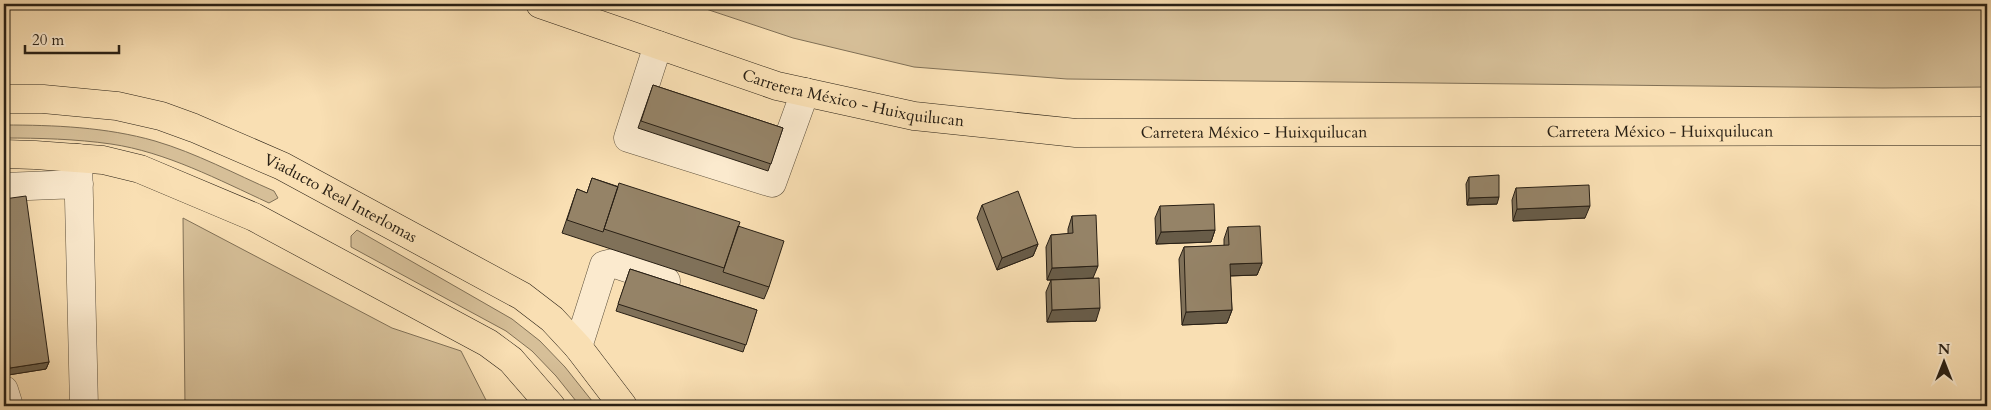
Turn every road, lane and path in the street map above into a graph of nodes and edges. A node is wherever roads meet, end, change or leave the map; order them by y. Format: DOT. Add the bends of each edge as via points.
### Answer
graph roads {
  1 [pos="540,4"];
  2 [pos="658,45"];
  3 [pos="805,92"];
  4 [pos="4,99"];
  5 [pos="1987,132"];
  6 [pos="4,154"];
  7 [pos="79,171"];
  8 [pos="4,187"];
  9 [pos="694,290"];
  10 [pos="578,346"];
  11 [pos="4,390"];
  12 [pos="9,406"];
  13 [pos="84,406"];
  14 [pos="551,406"];
  15 [pos="623,406"];
  1 -- 2 [label="main road, Carretera México - Huixquilucan"];
  2 -- 3 [label="main road, Carretera México - Huixquilucan" via="777,86"];
  2 -- 3 [label="lane" via="628,138 772,183"];
  3 -- 5 [label="main road, Carretera México - Huixquilucan" via="914,116 1076,133"];
  4 -- 10 [label="main road, Viaducto Real Interlomas" via="118,106 161,116 282,166 522,296 552,319"];
  6 -- 7 [label="main road"];
  7 -- 8 [label="lane"];
  7 -- 13 [label="lane"];
  7 -- 14 [label="main road" via="103,160 140,169 254,216 488,343 511,360"];
  9 -- 10 [label="lane" via="612,264 604,265"];
  10 -- 15 [label="main road, Viaducto Real Interlomas"];
  11 -- 12 [label="lane"];
}
